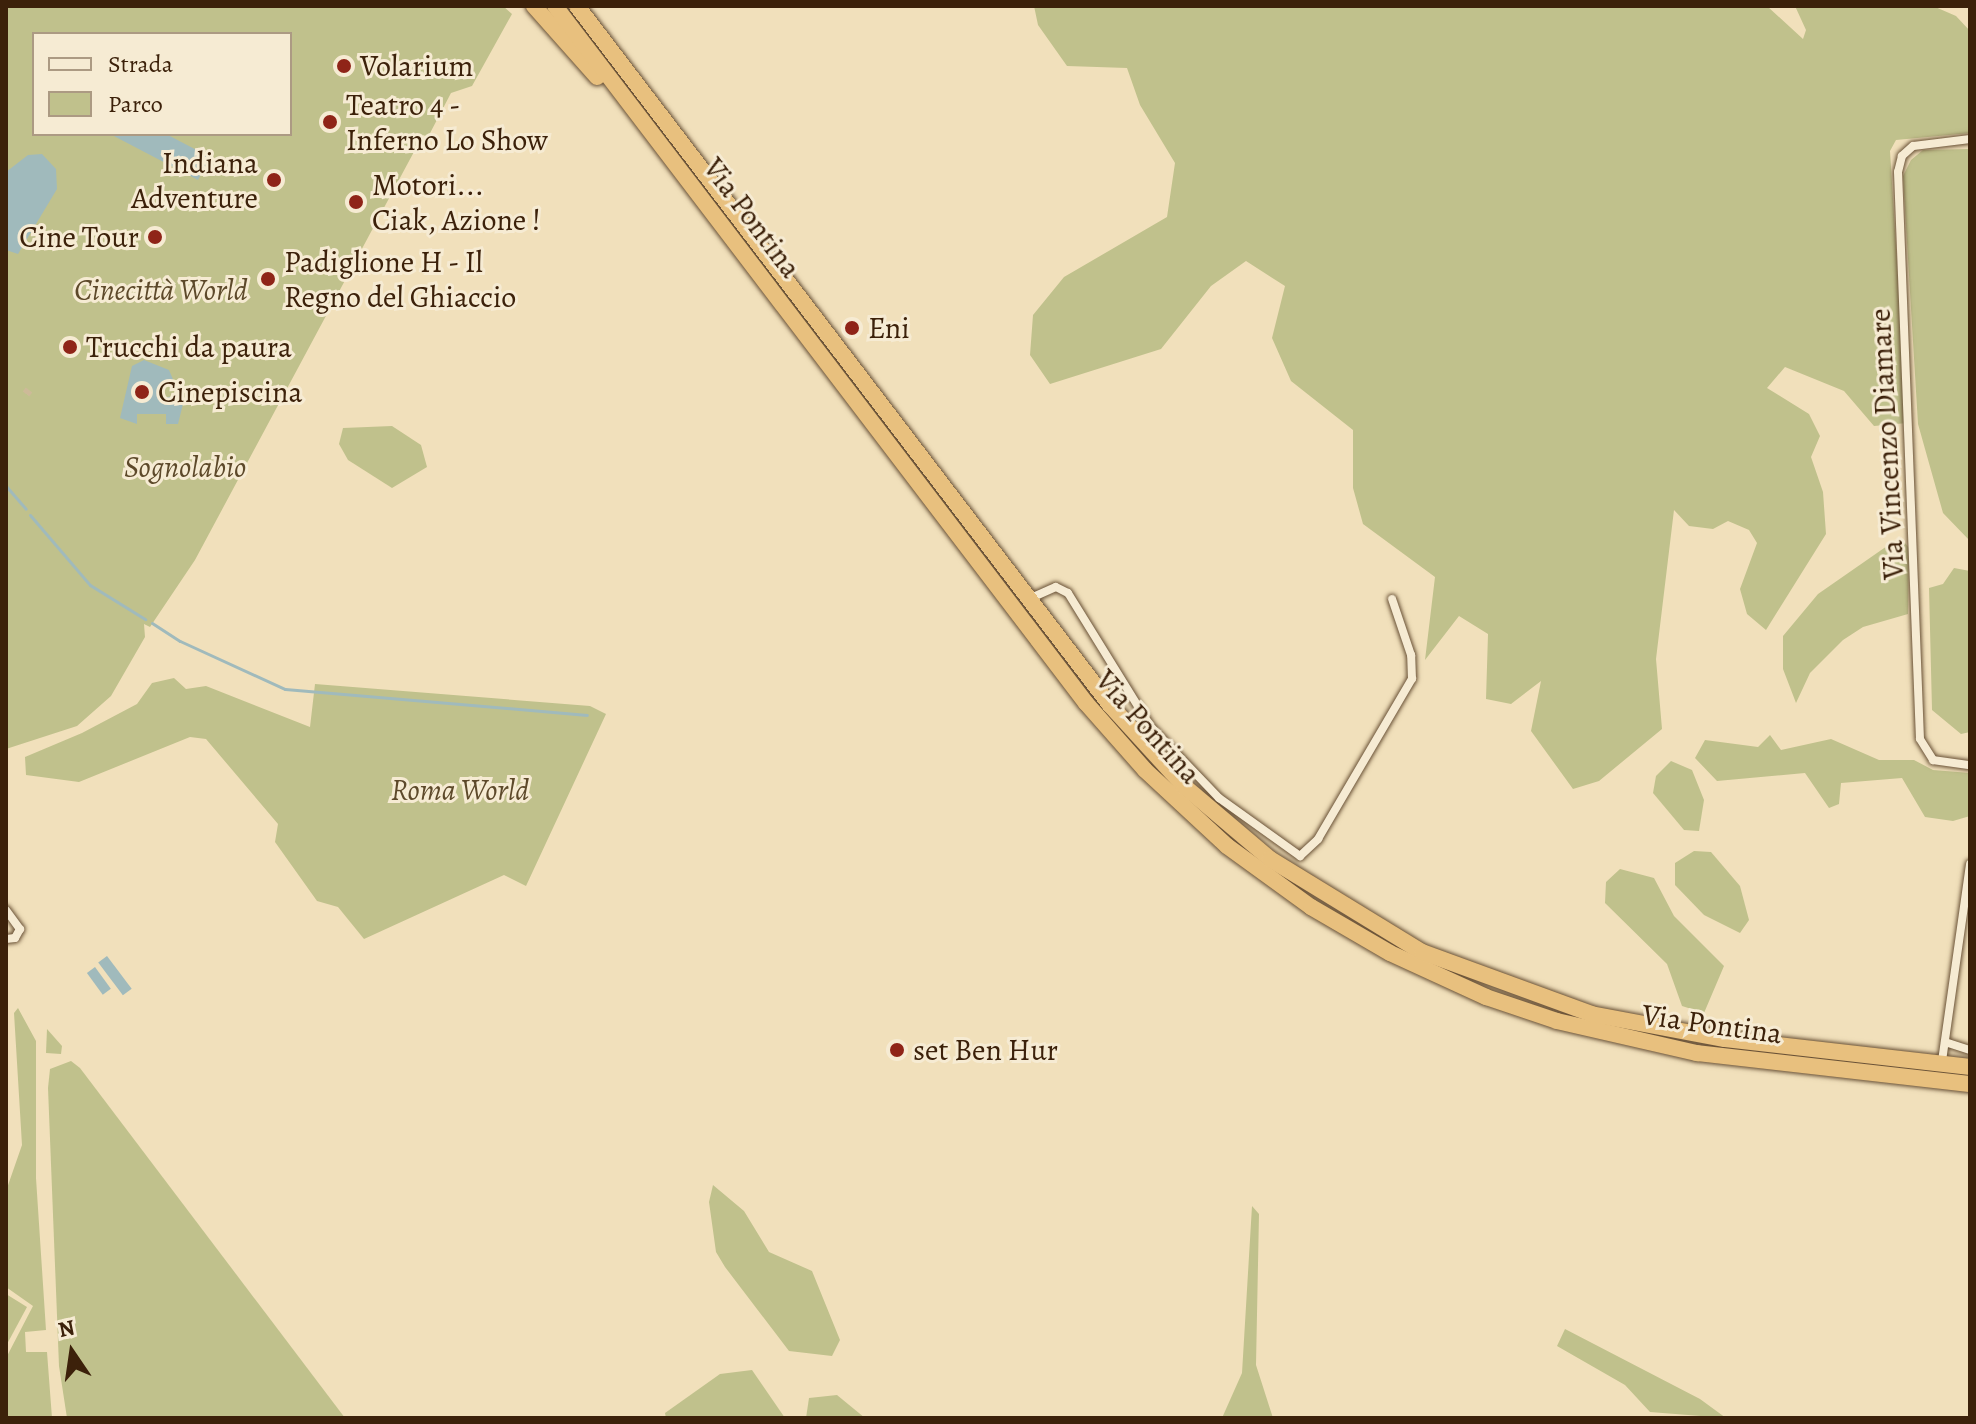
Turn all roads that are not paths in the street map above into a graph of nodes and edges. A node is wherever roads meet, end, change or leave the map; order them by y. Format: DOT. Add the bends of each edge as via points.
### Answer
graph roads {
  1 [pos="534,6"];
  2 [pos="555,6"];
  3 [pos="577,6"];
  4 [pos="1970,139"];
  5 [pos="714,215"];
  6 [pos="1031,598"];
  7 [pos="1392,599"];
  8 [pos="1970,765"];
  9 [pos="1970,864"];
  10 [pos="6,910"];
  11 [pos="6,939"];
  12 [pos="1945,1042"];
  13 [pos="1970,1050"];
  14 [pos="1942,1061"];
  15 [pos="1970,1067"];
  16 [pos="1970,1084"];
  1 -- 5 [label="highway" via="693,199"];
  2 -- 5 [label="highway, Via Pontina"];
  3 -- 6 [label="highway, Via Pontina"];
  4 -- 8 [label="street, Via Vincenzo Diamare" via="1913,146 1902,156 1898,172 1920,739 1933,760"];
  5 -- 16 [label="highway, Via Pontina" via="1107,730 1191,816 1311,907 1450,982 1605,1036 1697,1053"];
  6 -- 7 [label="street" via="1056,587 1068,593 1150,726 1219,798 1300,856 1318,839 1412,679 1411,655"];
  6 -- 14 [label="highway, Via Pontina" via="1110,705 1184,786 1270,859 1422,952 1534,997 1627,1023 1725,1039"];
  9 -- 12 [label="street"];
  10 -- 11 [label="street" via="20,929 15,938"];
  12 -- 13 [label="street"];
  12 -- 14 [label="street"];
  14 -- 15 [label="highway, Via Pontina"];
}
